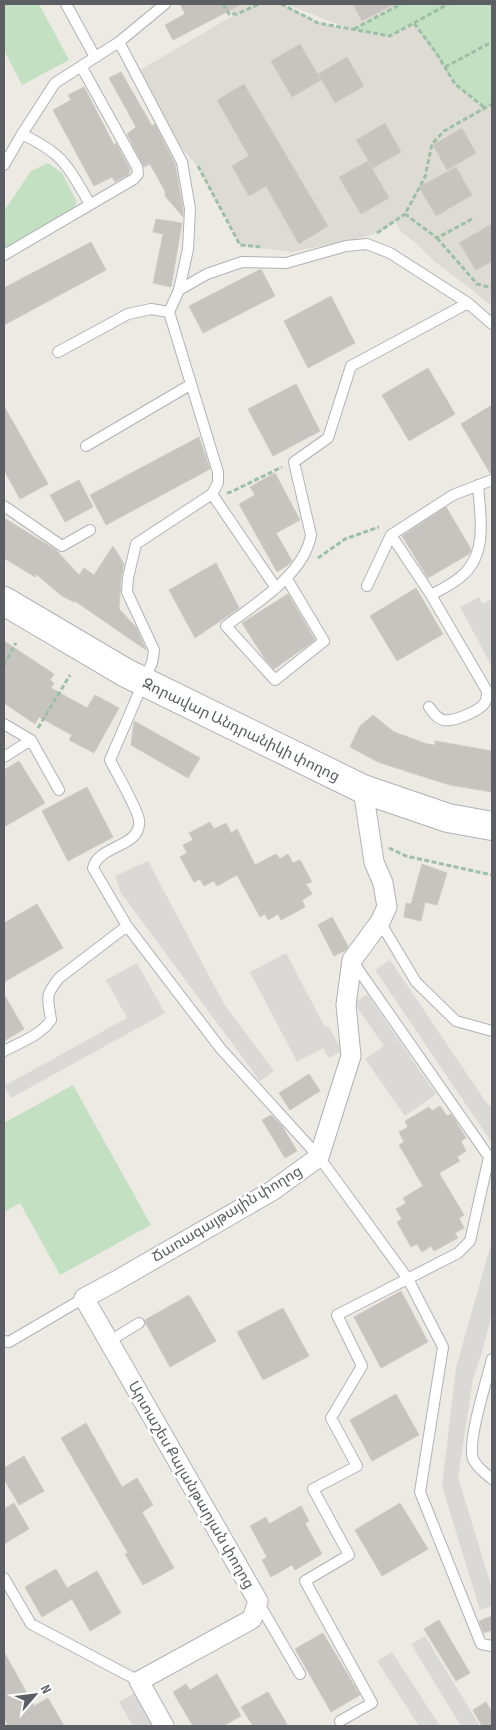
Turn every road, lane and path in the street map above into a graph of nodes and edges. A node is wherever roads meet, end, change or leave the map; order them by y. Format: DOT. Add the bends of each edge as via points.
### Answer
graph roads {
  1 [pos="66,4"];
  2 [pos="165,4"];
  3 [pos="223,4"];
  4 [pos="259,4"];
  5 [pos="281,4"];
  6 [pos="401,4"];
  7 [pos="448,4"];
  8 [pos="154,8"];
  9 [pos="414,23"];
  10 [pos="354,29"];
  11 [pos="119,42"];
  12 [pos="492,42"];
  13 [pos="95,57"];
  14 [pos="81,66"];
  15 [pos="445,67"];
  16 [pos="492,104"];
  17 [pos="485,108"];
  18 [pos="22,134"];
  19 [pos="192,160"];
  20 [pos="4,165"];
  21 [pos="90,204"];
  22 [pos="405,214"];
  23 [pos="472,219"];
  24 [pos="372,235"];
  25 [pos="437,238"];
  26 [pos="262,247"];
  27 [pos="4,255"];
  28 [pos="492,288"];
  29 [pos="179,290"];
  30 [pos="468,303"];
  31 [pos="169,312"];
  32 [pos="492,324"];
  33 [pos="58,352"];
  34 [pos="190,385"];
  35 [pos="86,446"];
  36 [pos="276,469"];
  37 [pos="492,480"];
  38 [pos="478,485"];
  39 [pos="231,492"];
  40 [pos="212,494"];
  41 [pos="4,506"];
  42 [pos="379,527"];
  43 [pos="90,530"];
  44 [pos="391,535"];
  45 [pos="327,552"];
  46 [pos="287,579"];
  47 [pos="367,586"];
  48 [pos="276,588"];
  49 [pos="431,595"];
  50 [pos="4,601"];
  51 [pos="4,612"];
  52 [pos="16,644"];
  53 [pos="4,665"];
  54 [pos="70,675"];
  55 [pos="141,686"];
  56 [pos="429,707"];
  57 [pos="4,724"];
  58 [pos="31,740"];
  59 [pos="4,757"];
  60 [pos="58,790"];
  61 [pos="364,794"];
  62 [pos="492,826"];
  63 [pos="492,833"];
  64 [pos="370,838"];
  65 [pos="492,875"];
  66 [pos="380,922"];
  67 [pos="127,926"];
  68 [pos="352,960"];
  69 [pos="492,1032"];
  70 [pos="4,1051"];
  71 [pos="319,1157"];
  72 [pos="408,1279"];
  73 [pos="84,1298"];
  74 [pos="139,1323"];
  75 [pos="4,1341"];
  76 [pos="108,1342"];
  77 [pos="492,1359"];
  78 [pos="492,1479"];
  79 [pos="4,1578"];
  80 [pos="258,1601"];
  81 [pos="492,1646"];
  82 [pos="300,1674"];
  83 [pos="139,1681"];
  84 [pos="340,1721"];
  85 [pos="164,1726"];
  1 -- 13 [label="lane"];
  2 -- 8 [label="lane"];
  3 -- 4 [label="path" via="229,14 237,14"];
  5 -- 10 [label="path" via="318,23"];
  6 -- 10 [label="path"];
  7 -- 9 [label="path"];
  8 -- 11 [label="lane"];
  9 -- 10 [label="path" via="390,36"];
  9 -- 15 [label="path"];
  11 -- 13 [label="lane"];
  11 -- 29 [label="lane" via="182,162 190,209 188,249"];
  12 -- 15 [label="path"];
  13 -- 14 [label="lane"];
  14 -- 18 [label="lane" via="55,82"];
  14 -- 21 [label="lane" via="138,174 134,180"];
  15 -- 17 [label="path" via="455,84"];
  16 -- 17 [label="path"];
  17 -- 22 [label="path" via="444,131 432,144 424,177"];
  18 -- 20 [label="lane"];
  18 -- 21 [label="lane" via="57,156"];
  19 -- 26 [label="path" via="240,245"];
  21 -- 27 [label="lane"];
  22 -- 24 [label="path" via="380,233"];
  22 -- 25 [label="path"];
  23 -- 25 [label="path"];
  25 -- 28 [label="path" via="477,284"];
  29 -- 30 [label="lane" via="206,274 242,262 286,263 346,246 367,244 390,253"];
  29 -- 31 [label="lane"];
  30 -- 32 [label="lane"];
  30 -- 46 [label="lane" via="351,366 328,438 294,462 311,535 309,546"];
  31 -- 33 [label="lane" via="151,310 128,314"];
  31 -- 34 [label="lane"];
  34 -- 35 [label="lane"];
  34 -- 40 [label="lane" via="218,472 218,483"];
  36 -- 39 [label="path"];
  37 -- 38 [label="lane"];
  38 -- 44 [label="lane" via="453,495"];
  38 -- 49 [label="lane" via="481,516 477,556 465,573"];
  40 -- 48 [label="lane"];
  40 -- 55 [label="lane" via="136,544 127,592 154,650"];
  41 -- 43 [label="lane" via="62,546"];
  42 -- 45 [label="path" via="345,539"];
  44 -- 47 [label="lane"];
  44 -- 49 [label="lane"];
  46 -- 48 [label="lane"];
  46 -- 48 [label="lane" via="324,641 274,680 226,626"];
  49 -- 56 [label="lane" via="487,691 482,707 456,720 444,720"];
  50 -- 55 [label="main road, Զորավար Անդրանիկի փողոց"];
  51 -- 55 [label="main road, Զորավար Անդրանիկի փողոց"];
  52 -- 53 [label="path"];
  54 -- 58 [label="path"];
  55 -- 61 [label="main road, Զորավար Անդրանիկի փողոց"];
  55 -- 67 [label="lane" via="110,760 139,819 139,831 101,856 94,868"];
  57 -- 58 [label="lane"];
  58 -- 59 [label="lane"];
  58 -- 60 [label="lane"];
  61 -- 62 [label="main road, Զորավար Անդրանիկի փողոց" via="448,818"];
  61 -- 63 [label="main road, Զորավար Անդրանիկի փողոց" via="446,826"];
  61 -- 64 [label="street, Ճառագայթային փողոց"];
  64 -- 65 [label="path" via="406,856"];
  64 -- 66 [label="street, Ճառագայթային փողոց" via="387,907"];
  66 -- 68 [label="street, Ճառագայթային փողոց"];
  66 -- 69 [label="lane" via="416,982 456,1021"];
  67 -- 70 [label="lane" via="59,978 48,994 51,1020 47,1026"];
  67 -- 71 [label="lane" via="221,1048"];
  68 -- 71 [label="street, Ճառագայթային փողոց" via="346,1005 351,1056"];
  68 -- 72 [label="lane" via="489,1157 470,1240 458,1253"];
  71 -- 72 [label="lane"];
  71 -- 73 [label="street, Ճառագայթային փողոց" via="272,1191"];
  72 -- 81 [label="lane" via="444,1347 420,1492 481,1644"];
  72 -- 84 [label="lane" via="337,1315 362,1366 331,1418 357,1466 313,1488 349,1555 305,1581 372,1702"];
  73 -- 75 [label="lane" via="9,1342"];
  73 -- 76 [label="street, Արտաշես Քալանթարյան փողոց"];
  74 -- 76 [label="lane"];
  76 -- 80 [label="street, Արտաշես Քալանթարյան փողոց"];
  77 -- 78 [label="lane" via="472,1438 473,1458 479,1469"];
  79 -- 83 [label="lane" via="31,1624"];
  80 -- 82 [label="lane"];
  80 -- 83 [label="street, Արտաշես Քալանթարյան փողոց" via="252,1619"];
  83 -- 85 [label="street"];
}
